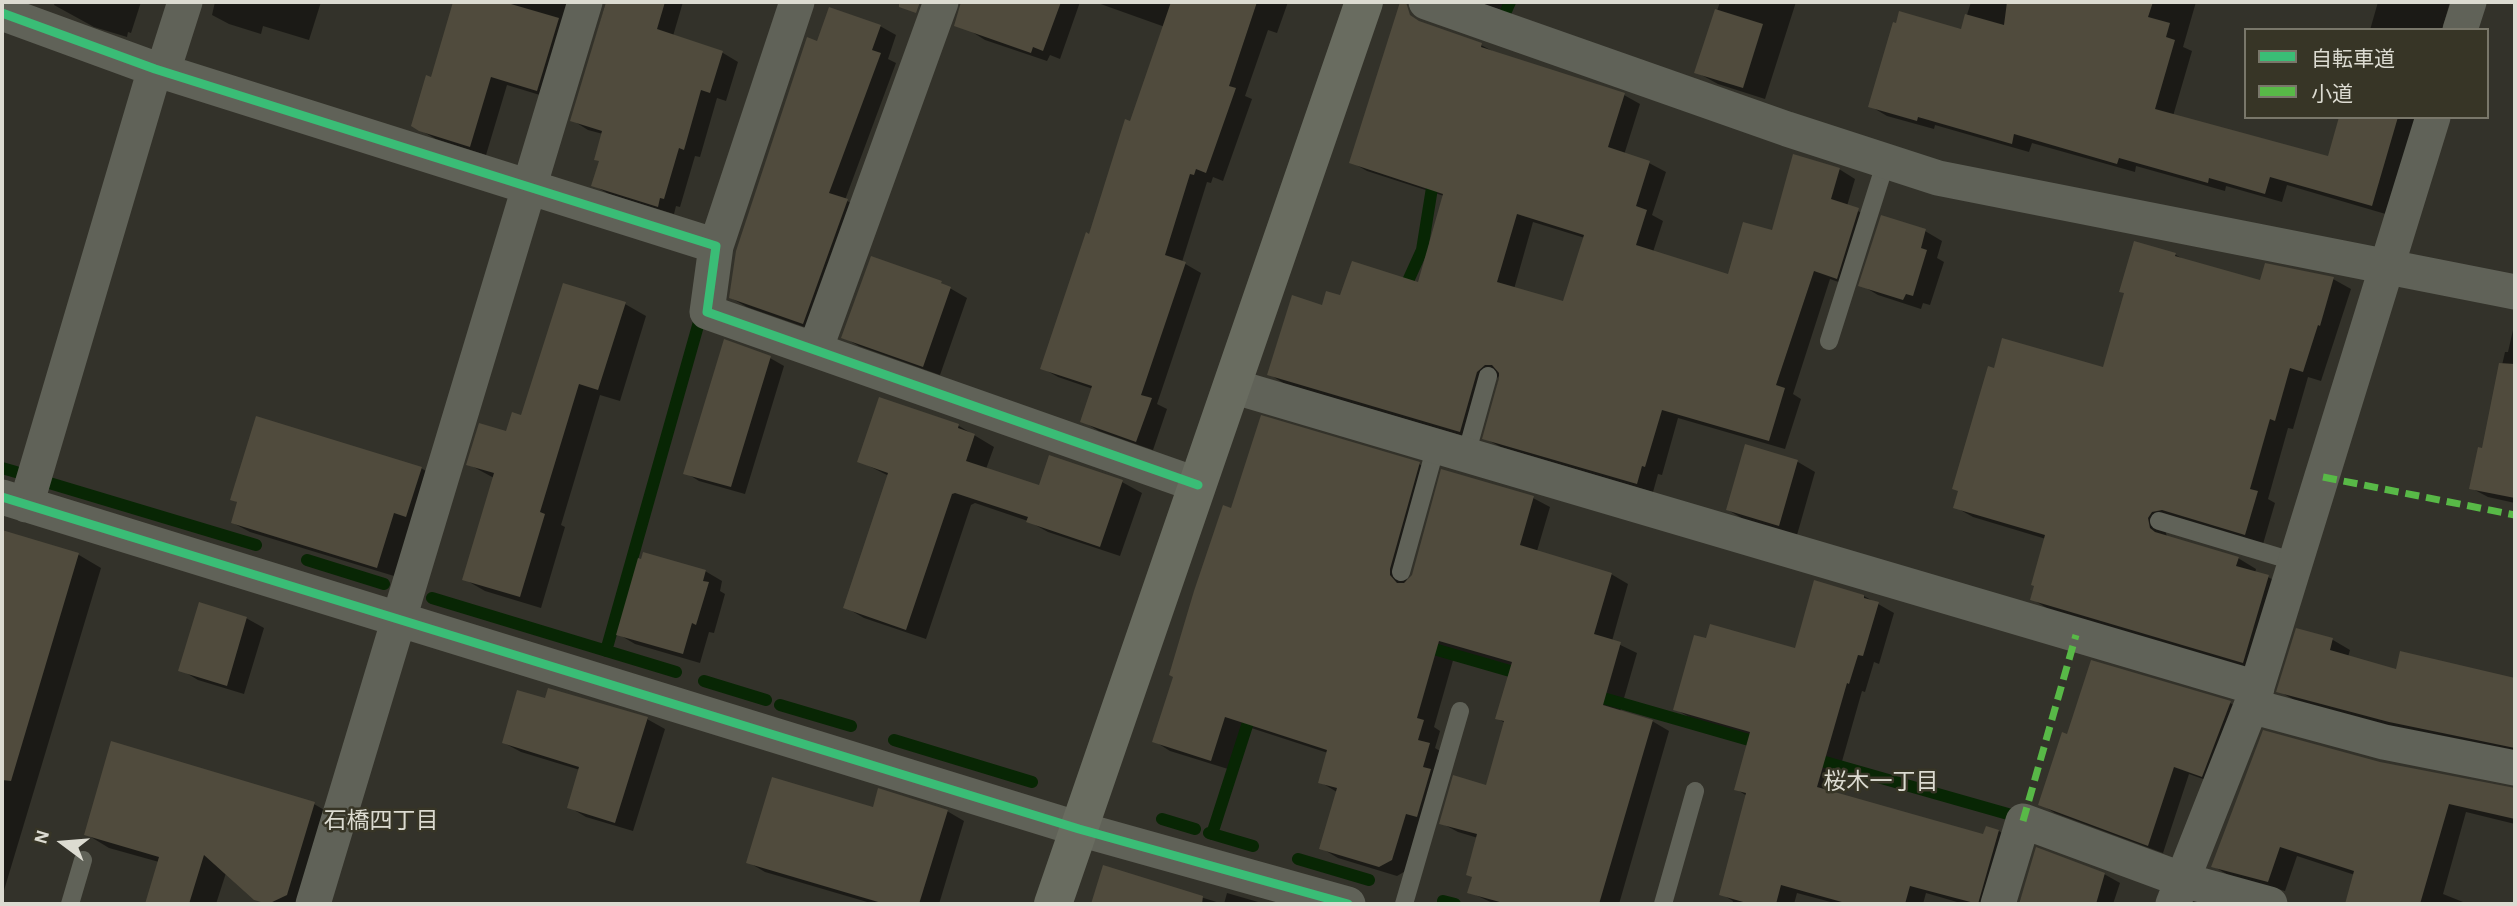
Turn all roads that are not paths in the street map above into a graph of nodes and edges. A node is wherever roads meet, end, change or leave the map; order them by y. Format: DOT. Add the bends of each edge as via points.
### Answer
graph roads {
  1 [pos="185,2"];
  2 [pos="585,2"];
  3 [pos="797,2"];
  4 [pos="942,2"];
  5 [pos="1364,2"];
  6 [pos="1426,2"];
  7 [pos="2469,2"];
  8 [pos="2,13"];
  9 [pos="2461,28"];
  10 [pos="159,70"];
  11 [pos="2432,119"];
  12 [pos="1886,161"];
  13 [pos="530,186"];
  14 [pos="716,246"];
  15 [pos="2388,267"];
  16 [pos="2515,292"];
  17 [pos="1829,341"];
  18 [pos="815,350"];
  19 [pos="1488,376"];
  20 [pos="1232,386"];
  21 [pos="1451,450"];
  22 [pos="1198,485"];
  23 [pos="14,501"];
  24 [pos="2159,520"];
  25 [pos="2296,562"];
  26 [pos="1401,572"];
  27 [pos="400,620"];
  28 [pos="2254,697"];
  29 [pos="1460,710"];
  30 [pos="2515,768"];
  31 [pos="1695,791"];
  32 [pos="1079,829"];
  33 [pos="83,860"];
  34 [pos="2178,892"];
  35 [pos="69,904"];
  36 [pos="313,904"];
  37 [pos="1053,904"];
  38 [pos="1348,904"];
  39 [pos="1404,904"];
  40 [pos="1663,904"];
  41 [pos="1998,904"];
  42 [pos="2270,904"];
  1 -- 10 [label="street"];
  2 -- 13 [label="street"];
  3 -- 14 [label="street"];
  4 -- 18 [label="street"];
  5 -- 20 [label="street"];
  6 -- 12 [label="street"];
  7 -- 9 [label="street"];
  8 -- 10 [label="street"];
  10 -- 13 [label="street"];
  10 -- 23 [label="street"];
  11 -- 15 [label="street"];
  12 -- 15 [label="street" via="1938,178"];
  12 -- 17 [label="lane"];
  13 -- 14 [label="street"];
  13 -- 27 [label="street"];
  14 -- 18 [label="street" via="707,312"];
  15 -- 16 [label="street"];
  15 -- 25 [label="street"];
  18 -- 22 [label="street"];
  19 -- 21 [label="lane"];
  20 -- 21 [label="street"];
  20 -- 22 [label="street"];
  21 -- 26 [label="lane"];
  21 -- 28 [label="street"];
  22 -- 32 [label="street"];
  23 -- 27 [label="street"];
  24 -- 25 [label="lane"];
  25 -- 28 [label="street"];
  27 -- 32 [label="street"];
  27 -- 36 [label="street"];
  28 -- 30 [label="street" via="2384,742"];
  28 -- 34 [label="street"];
  29 -- 39 [label="lane"];
  31 -- 40 [label="lane"];
  32 -- 37 [label="street"];
  32 -- 38 [label="street"];
  33 -- 35 [label="lane"];
  34 -- 41 [label="street" via="2023,821"];
  34 -- 42 [label="street"];
}
